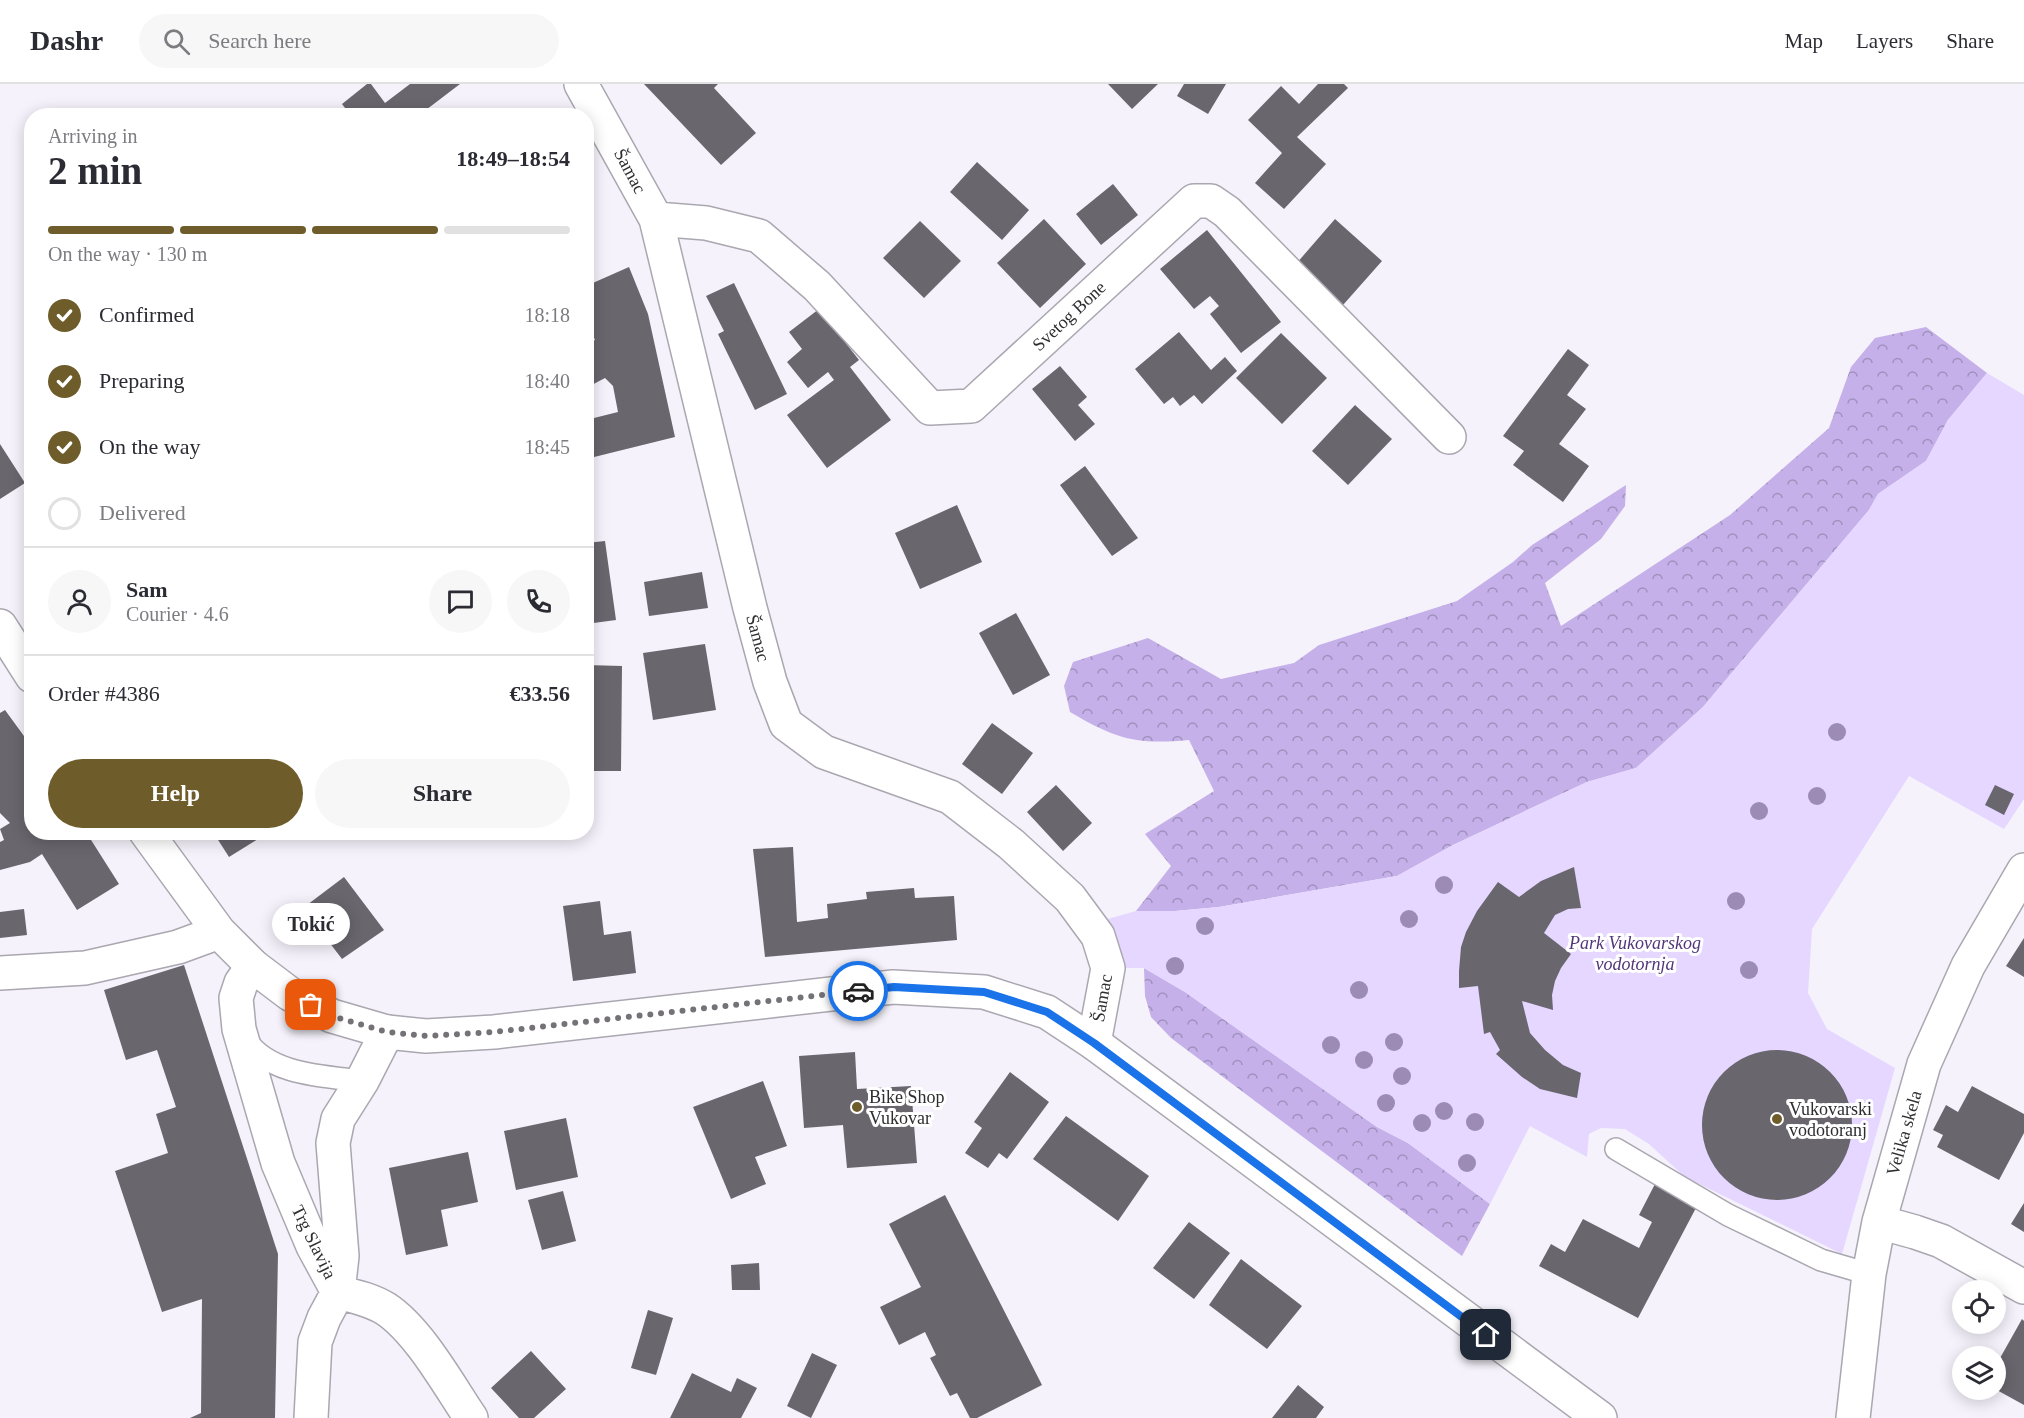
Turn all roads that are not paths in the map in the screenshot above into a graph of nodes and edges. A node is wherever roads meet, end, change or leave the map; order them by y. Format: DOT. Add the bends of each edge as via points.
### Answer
graph roads {
  1 [pos="581,84"];
  2 [pos="656,219"];
  3 [pos="1449,437"];
  4 [pos="0,627"];
  5 [pos="24,664"];
  6 [pos="152,840"];
  7 [pos="2024,870"];
  8 [pos="219,932"];
  9 [pos="253,966"];
  10 [pos="0,973"];
  11 [pos="239,1029"];
  12 [pos="387,1032"];
  13 [pos="1094,1043"];
  14 [pos="362,1082"];
  15 [pos="1616,1149"];
  16 [pos="1879,1222"];
  17 [pos="1869,1274"];
  18 [pos="2024,1287"];
  19 [pos="338,1292"];
  20 [pos="310,1418"];
  21 [pos="471,1418"];
  22 [pos="1600,1418"];
  23 [pos="1853,1418"];
  1 -- 2 [label="street, Šamac"];
  2 -- 3 [label="street, Svetog Bone" via="706,223 759,236 817,286 930,408 971,406 1194,201 1211,201 1227,212"];
  2 -- 13 [label="street, Šamac" via="750,608 786,724 824,752 950,797 1011,844 1070,898 1098,936 1108,968"];
  4 -- 5 [label="street"];
  6 -- 8 [label="street"];
  7 -- 16 [label="street, Velika skela" via="1968,966 1924,1064"];
  8 -- 9 [label="street"];
  8 -- 10 [label="street" via="178,947 85,968"];
  9 -- 11 [label="street, Trg Slavija" via="241,982 236,998"];
  9 -- 12 [label="street" via="290,994 332,1016"];
  11 -- 14 [label="lane" via="265,1058 301,1073"];
  11 -- 19 [label="street, Trg Slavija" via="278,1163 313,1246"];
  12 -- 13 [label="street" via="426,1036 494,1032 894,987 984,992 1047,1012"];
  12 -- 14 [label="street, Trg Slavija"];
  13 -- 22 [label="street"];
  14 -- 19 [label="street, Trg Slavija" via="338,1119 333,1143 342,1256"];
  15 -- 17 [label="lane" via="1737,1220 1821,1260"];
  16 -- 17 [label="street, Velika skela"];
  16 -- 18 [label="street" via="1941,1241"];
  17 -- 23 [label="street, Velika skela"];
  19 -- 20 [label="street" via="315,1342"];
  19 -- 21 [label="street" via="385,1308 410,1328"];
}
